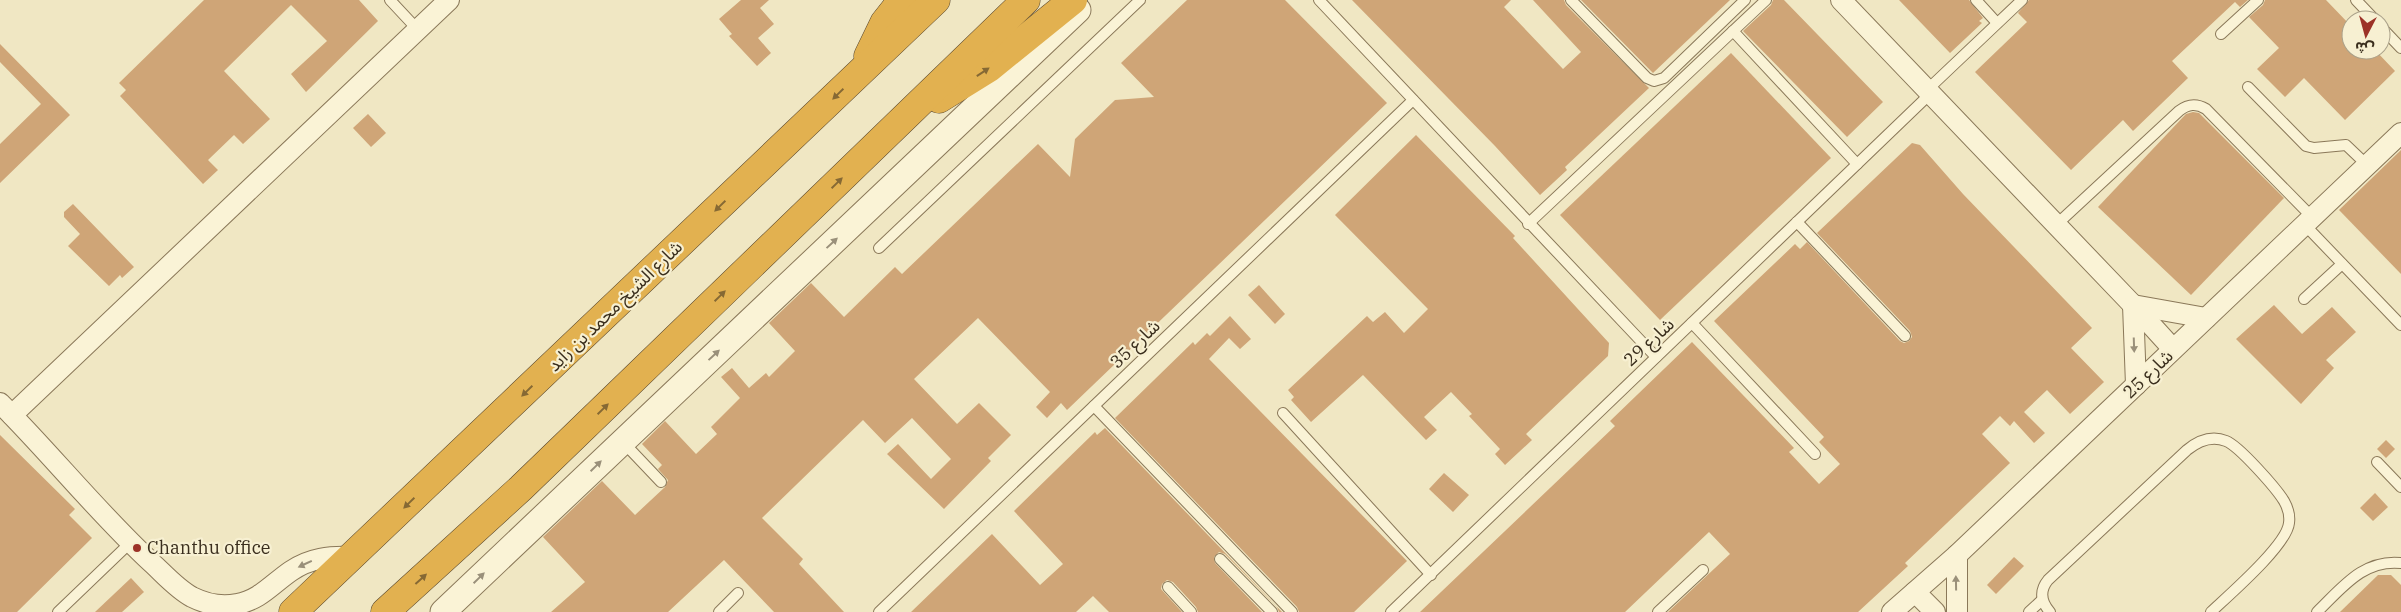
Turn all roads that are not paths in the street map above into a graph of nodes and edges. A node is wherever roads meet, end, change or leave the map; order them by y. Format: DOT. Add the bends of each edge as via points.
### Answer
graph roads {
  1 [pos="390,0"];
  2 [pos="450,0"];
  3 [pos="902,0"];
  4 [pos="936,0"];
  5 [pos="1026,0"];
  6 [pos="1073,0"];
  7 [pos="1086,0"];
  8 [pos="1140,0"];
  9 [pos="1319,0"];
  10 [pos="1571,0"];
  11 [pos="1745,0"];
  12 [pos="1766,0"];
  13 [pos="1841,0"];
  14 [pos="1976,0"];
  15 [pos="2022,0"];
  16 [pos="2258,0"];
  17 [pos="2356,0"];
  18 [pos="2366,10"];
  19 [pos="1997,23"];
  20 [pos="418,30"];
  21 [pos="1733,31"];
  22 [pos="2222,34"];
  23 [pos="2391,38"];
  24 [pos="2401,48"];
  25 [pos="862,71"];
  26 [pos="2248,87"];
  27 [pos="1928,93"];
  28 [pos="1413,100"];
  29 [pos="910,113"];
  30 [pos="2401,133"];
  31 [pos="1857,164"];
  32 [pos="2367,165"];
  33 [pos="2308,221"];
  34 [pos="1797,222"];
  35 [pos="1528,224"];
  36 [pos="2056,225"];
  37 [pos="879,248"];
  38 [pos="2342,264"];
  39 [pos="2304,299"];
  40 [pos="2133,305"];
  41 [pos="2206,318"];
  42 [pos="1692,324"];
  43 [pos="2401,324"];
  44 [pos="1905,336"];
  45 [pos="2173,349"];
  46 [pos="1656,357"];
  47 [pos="2136,385"];
  48 [pos="1094,406"];
  49 [pos="6,409"];
  50 [pos="1282,413"];
  51 [pos="622,441"];
  52 [pos="1815,454"];
  53 [pos="2377,462"];
  54 [pos="661,482"];
  55 [pos="2401,486"];
  56 [pos="130,543"];
  57 [pos="1957,555"];
  58 [pos="352,557"];
  59 [pos="1220,559"];
  60 [pos="2401,563"];
  61 [pos="1703,570"];
  62 [pos="1431,575"];
  63 [pos="1168,587"];
  64 [pos="1915,592"];
  65 [pos="738,593"];
  66 [pos="2042,600"];
  67 [pos="58,612"];
  68 [pos="294,612"];
  69 [pos="384,612"];
  70 [pos="443,612"];
  71 [pos="719,612"];
  72 [pos="879,612"];
  73 [pos="1191,612"];
  74 [pos="1272,612"];
  75 [pos="1292,612"];
  76 [pos="1391,612"];
  77 [pos="1658,612"];
  78 [pos="1892,612"];
  79 [pos="1935,612"];
  80 [pos="1957,612"];
  81 [pos="2028,612"];
  82 [pos="2050,612"];
  83 [pos="2212,612"];
  84 [pos="2317,612"];
  1 -- 20 [label="lane"];
  2 -- 20 [label="street"];
  3 -- 25 [label="highway" via="871,46"];
  4 -- 25 [label="highway, شارع الشيخ محمد بن زايد"];
  5 -- 29 [label="highway"];
  29 -- 6 [label="highway, one-way" via="989,68"];
  51 -- 7 [label="street, one-way"];
  8 -- 37 [label="lane"];
  9 -- 28 [label="lane"];
  10 -- 11 [label="lane" via="1647,78 1654,81 1664,78"];
  12 -- 21 [label="lane"];
  13 -- 27 [label="street"];
  14 -- 19 [label="lane"];
  15 -- 19 [label="lane, شارع 29"];
  16 -- 22 [label="lane"];
  17 -- 18 [label="lane"];
  19 -- 27 [label="lane, شارع 29"];
  20 -- 49 [label="street"];
  21 -- 31 [label="lane"];
  21 -- 35 [label="lane"];
  23 -- 24 [label="lane"];
  25 -- 58 [label="highway, شارع الشيخ محمد بن زايد, one-way"];
  26 -- 32 [label="lane" via="2306,146 2346,145"];
  27 -- 31 [label="lane, شارع 29"];
  27 -- 36 [label="street"];
  28 -- 35 [label="lane"];
  28 -- 48 [label="lane, شارع 35"];
  69 -- 29 [label="highway, one-way" via="521,488"];
  30 -- 32 [label="street, شارع 25"];
  31 -- 34 [label="lane, شارع 29"];
  32 -- 33 [label="street, شارع 25"];
  33 -- 36 [label="lane" via="2206,108 2189,105"];
  33 -- 38 [label="lane"];
  33 -- 41 [label="street, شارع 25"];
  34 -- 42 [label="lane, شارع 29"];
  34 -- 44 [label="lane"];
  35 -- 46 [label="lane"];
  36 -- 40 [label="street"];
  38 -- 39 [label="lane"];
  38 -- 43 [label="lane"];
  40 -- 41 [label="street"];
  40 -- 45 [label="street"];
  40 -- 47 [label="street, one-way"];
  41 -- 45 [label="street, شارع 25"];
  42 -- 46 [label="lane, شارع 29"];
  42 -- 52 [label="lane"];
  45 -- 47 [label="street, شارع 25"];
  46 -- 62 [label="lane, شارع 29"];
  47 -- 57 [label="street, شارع 25"];
  48 -- 72 [label="lane, شارع 35"];
  48 -- 75 [label="lane"];
  49 -- 56 [label="street"];
  50 -- 62 [label="lane"];
  51 -- 54 [label="lane"];
  70 -- 51 [label="street, one-way"];
  53 -- 55 [label="lane"];
  58 -- 56 [label="street, one-way" via="330,556 310,561 291,571 263,594 235,605 220,605 191,596"];
  56 -- 67 [label="lane"];
  57 -- 64 [label="street, شارع 25"];
  80 -- 57 [label="street, one-way"];
  58 -- 68 [label="highway, شارع الشيخ محمد بن زايد"];
  59 -- 74 [label="lane"];
  60 -- 84 [label="lane" via="2373,565 2357,573"];
  61 -- 77 [label="lane"];
  62 -- 76 [label="lane, شارع 29"];
  63 -- 73 [label="lane"];
  64 -- 78 [label="street, شارع 25"];
  64 -- 79 [label="street"];
  65 -- 71 [label="lane"];
  66 -- 81 [label="lane"];
  66 -- 82 [label="lane"];
  66 -- 83 [label="lane" via="2042,589 2048,580 2186,450 2200,441 2216,439 2235,447 2279,494 2285,503 2289,524 2280,543"];
}
